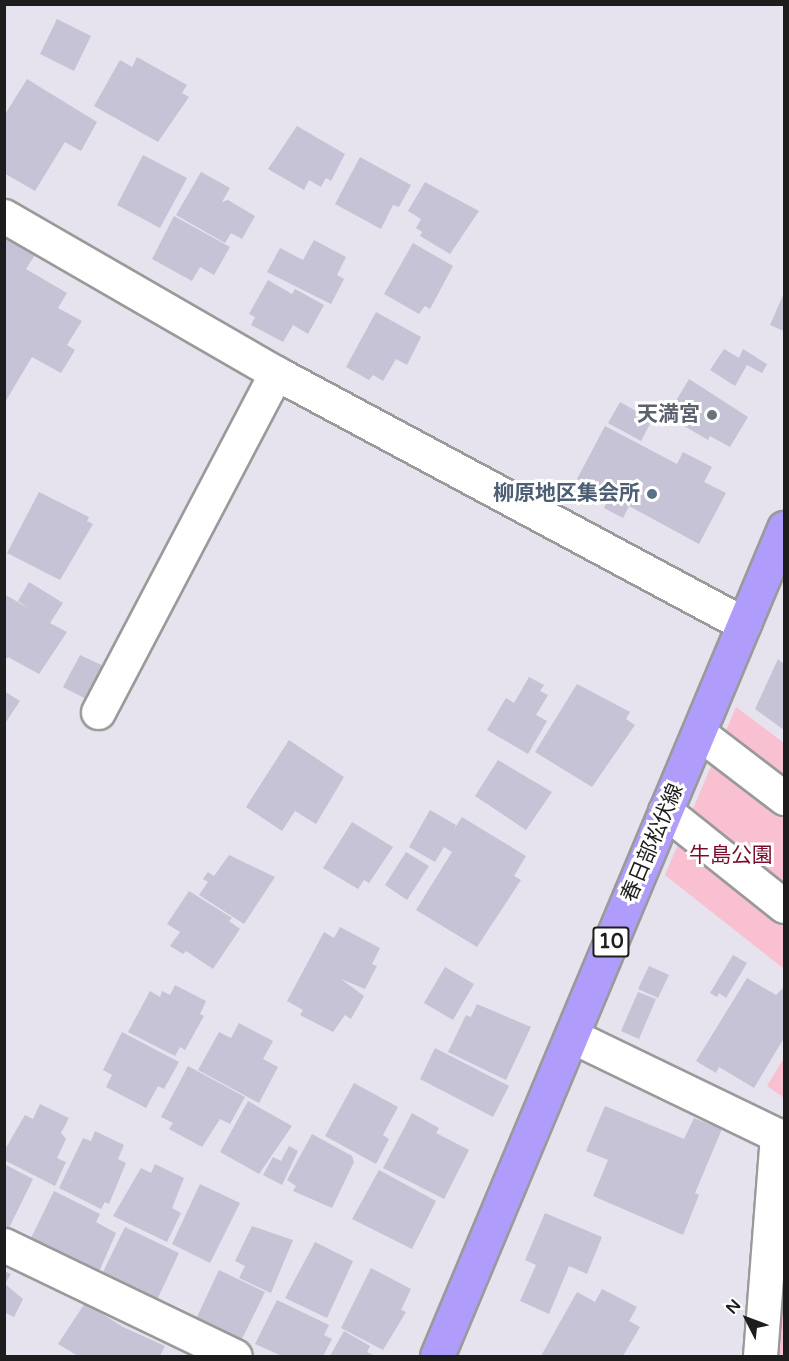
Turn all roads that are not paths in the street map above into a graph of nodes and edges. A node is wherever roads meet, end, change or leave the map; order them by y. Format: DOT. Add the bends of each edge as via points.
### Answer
graph roads {
  1 [pos="4,216"];
  2 [pos="276,373"];
  3 [pos="784,528"];
  4 [pos="744,624"];
  5 [pos="98,712"];
  6 [pos="699,733"];
  7 [pos="784,798"];
  8 [pos="665,812"];
  9 [pos="784,906"];
  10 [pos="572,1036"];
  11 [pos="4,1245"];
  12 [pos="235,1356"];
  13 [pos="437,1356"];
  14 [pos="760,1356"];
  1 -- 2 [label="street"];
  2 -- 4 [label="street"];
  2 -- 5 [label="street"];
  3 -- 4 [label="main road, 春日部松伏線 / 10"];
  4 -- 6 [label="main road, 春日部松伏線 / 10"];
  6 -- 7 [label="street"];
  6 -- 8 [label="main road, 春日部松伏線 / 10"];
  8 -- 9 [label="street"];
  8 -- 10 [label="main road, 春日部松伏線 / 10"];
  10 -- 13 [label="main road, 春日部松伏線 / 10"];
  10 -- 14 [label="street" via="777,1135"];
  11 -- 12 [label="street"];
}
